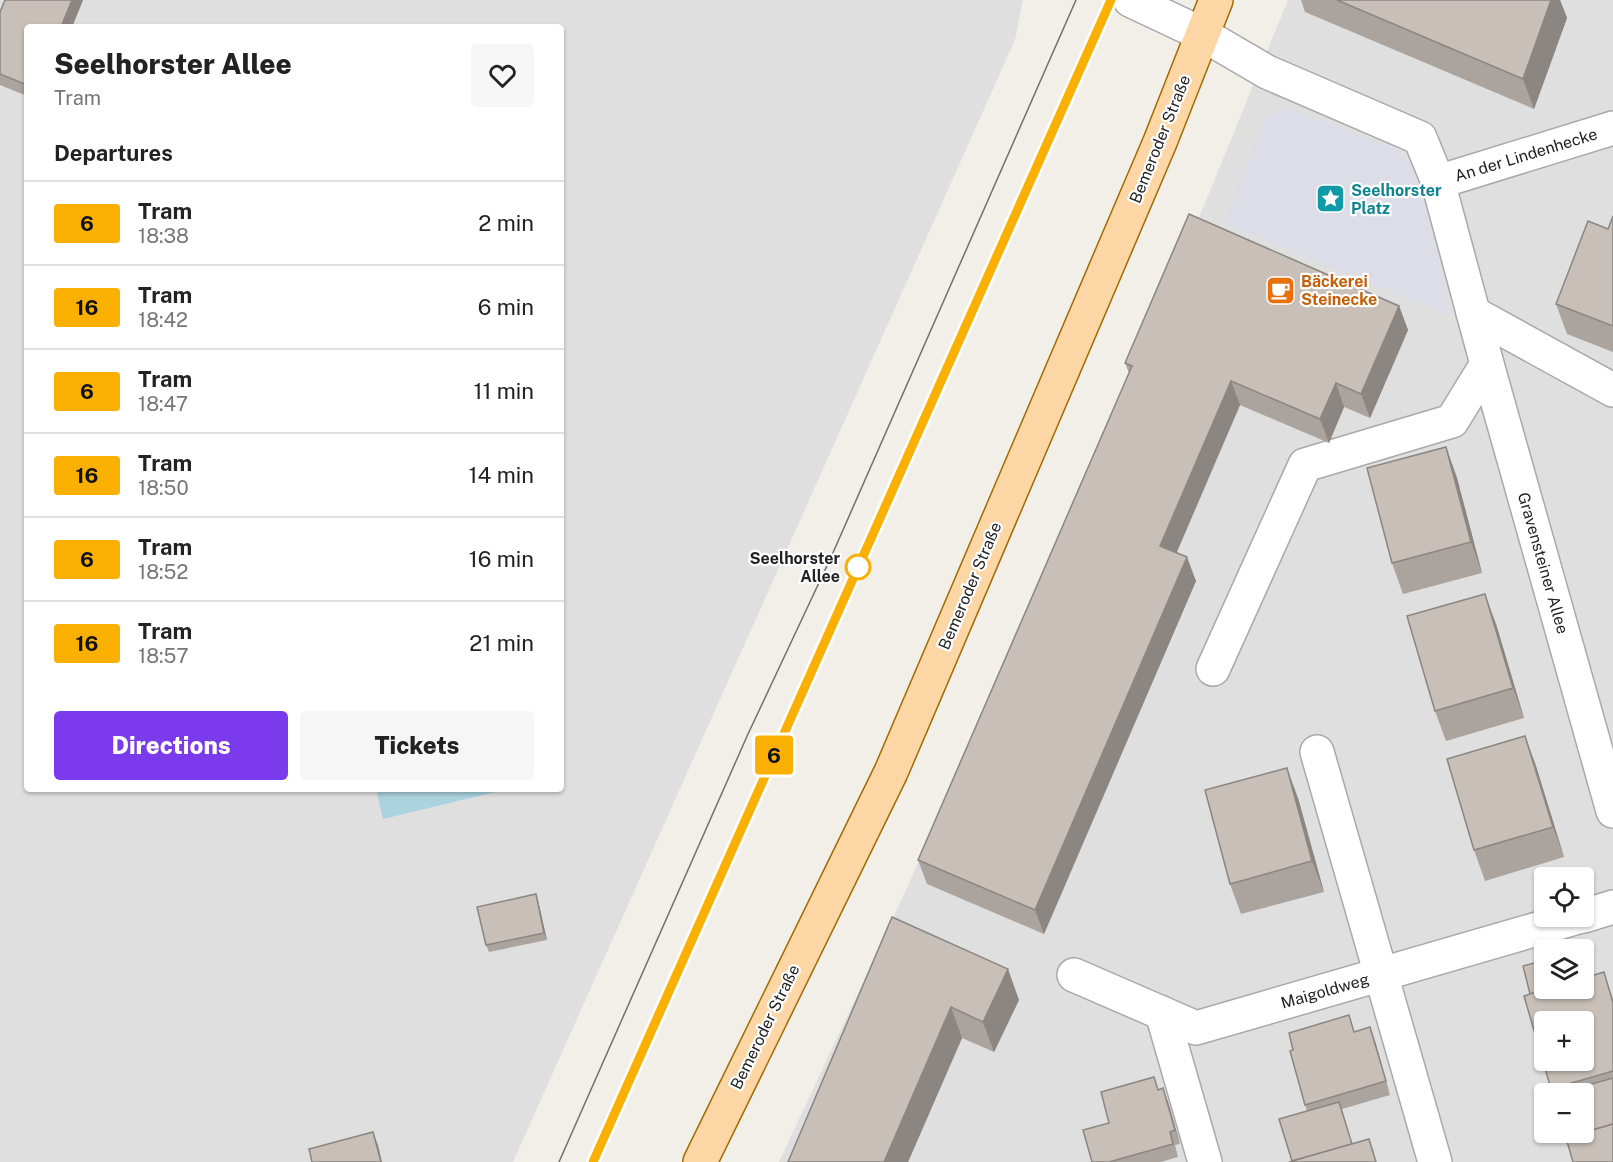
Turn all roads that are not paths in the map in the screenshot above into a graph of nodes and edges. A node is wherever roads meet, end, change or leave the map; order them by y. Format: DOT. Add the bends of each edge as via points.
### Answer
graph roads {
  1 [pos="1130,0"];
  2 [pos="1216,0"];
  3 [pos="1202,34"];
  4 [pos="1613,128"];
  5 [pos="1438,182"];
  6 [pos="1473,313"];
  7 [pos="1487,364"];
  8 [pos="1613,390"];
  9 [pos="1213,669"];
  10 [pos="1317,752"];
  11 [pos="1613,812"];
  12 [pos="1613,907"];
  13 [pos="1594,913"];
  14 [pos="1545,927"];
  15 [pos="1074,975"];
  16 [pos="1381,975"];
  17 [pos="1162,1013"];
  18 [pos="700,1162"];
  19 [pos="1205,1162"];
  20 [pos="1435,1162"];
  1 -- 3 [label="street"];
  2 -- 3 [label="main road, Bemeroder Straße"];
  3 -- 5 [label="street" via="1267,72 1420,138"];
  3 -- 18 [label="main road, Bemeroder Straße" via="1160,142 891,772"];
  4 -- 5 [label="street, An der Lindenhecke"];
  5 -- 6 [label="street, Gravensteiner Allee"];
  6 -- 7 [label="street, Gravensteiner Allee"];
  6 -- 8 [label="street"];
  7 -- 9 [label="street" via="1452,421 1305,465"];
  7 -- 11 [label="street, Gravensteiner Allee"];
  10 -- 16 [label="street"];
  12 -- 13 [label="street, Maigoldweg"];
  14 -- 16 [label="street, Maigoldweg"];
  15 -- 17 [label="street, Maigoldweg"];
  16 -- 17 [label="street, Maigoldweg" via="1196,1028"];
  16 -- 20 [label="street"];
  17 -- 19 [label="street"];
}
